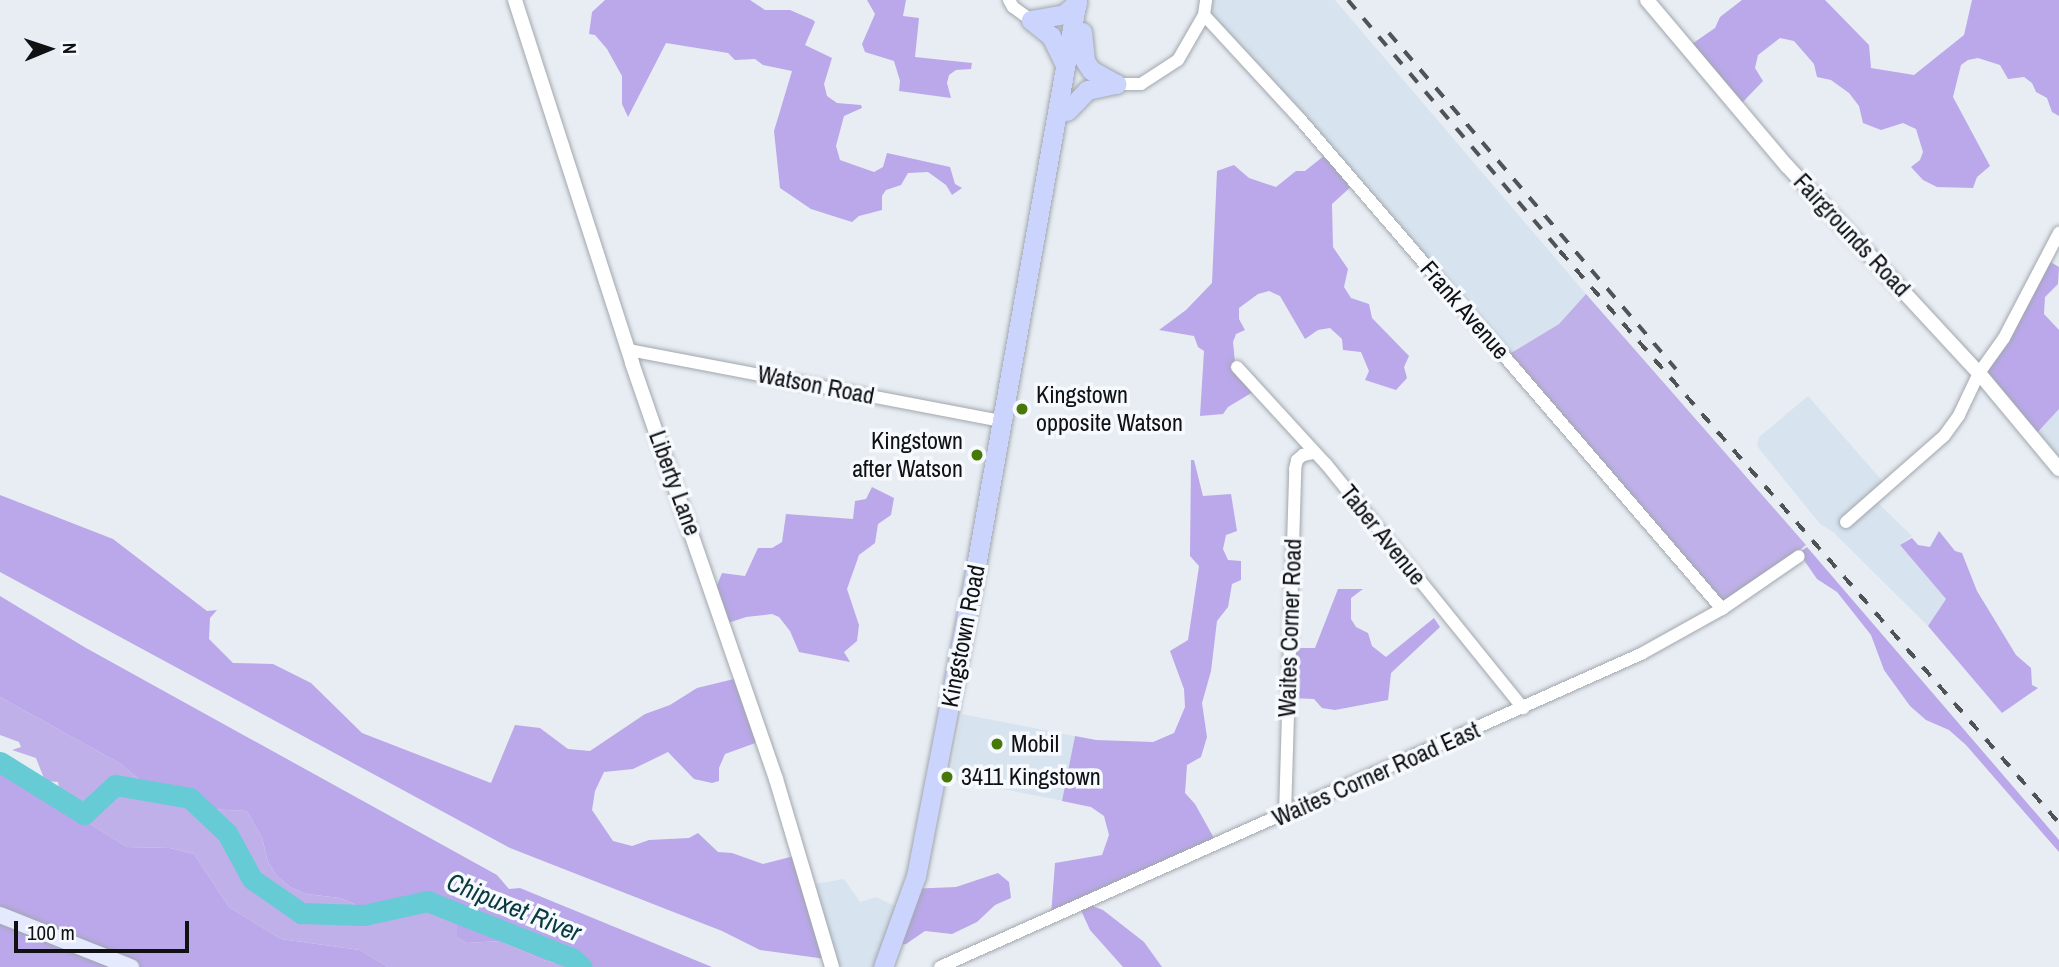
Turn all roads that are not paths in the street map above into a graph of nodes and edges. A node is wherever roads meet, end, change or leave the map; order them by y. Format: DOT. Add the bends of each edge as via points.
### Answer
graph roads {
  1 [pos="515,0"];
  2 [pos="1009,0"];
  3 [pos="1206,0"];
  4 [pos="1647,0"];
  5 [pos="1081,1"];
  6 [pos="1204,15"];
  7 [pos="1031,20"];
  8 [pos="1082,32"];
  9 [pos="1065,63"];
  10 [pos="1116,84"];
  11 [pos="1067,111"];
  12 [pos="2059,233"];
  13 [pos="1025,300"];
  14 [pos="629,351"];
  15 [pos="1237,367"];
  16 [pos="1979,373"];
  17 [pos="1002,421"];
  18 [pos="1313,453"];
  19 [pos="2059,468"];
  20 [pos="1846,522"];
  21 [pos="1799,556"];
  22 [pos="1722,609"];
  23 [pos="1523,708"];
  24 [pos="1284,815"];
  25 [pos="0,915"];
  26 [pos="131,967"];
  27 [pos="832,967"];
  28 [pos="883,967"];
  29 [pos="940,967"];
  1 -- 14 [label="street, Liberty Lane"];
  2 -- 7 [label="street"];
  3 -- 6 [label="street"];
  4 -- 16 [label="street, Fairgrounds Road" via="1787,166"];
  5 -- 7 [label="main road" via="1064,13"];
  5 -- 8 [label="main road, Kingstown Road"];
  5 -- 9 [label="main road, Kingstown Road"];
  6 -- 10 [label="street" via="1178,60 1141,84"];
  6 -- 22 [label="street, Frank Avenue" via="1300,119"];
  7 -- 9 [label="main road" via="1051,36"];
  8 -- 10 [label="main road" via="1085,61 1091,70"];
  8 -- 11 [label="main road, Kingstown Road"];
  9 -- 13 [label="main road, Kingstown Road"];
  10 -- 11 [label="main road" via="1087,90"];
  11 -- 13 [label="main road, Kingstown Road"];
  12 -- 16 [label="street" via="2004,338"];
  13 -- 17 [label="main road, Kingstown Road"];
  14 -- 17 [label="street, Watson Road"];
  14 -- 27 [label="street, Liberty Lane" via="776,779"];
  15 -- 18 [label="street, Taber Avenue"];
  16 -- 19 [label="street, Fairgrounds Road"];
  16 -- 20 [label="street" via="1944,436"];
  17 -- 28 [label="main road, Kingstown Road" via="916,876"];
  18 -- 23 [label="street, Taber Avenue"];
  18 -- 24 [label="street, Waites Corner Road" via="1297,460 1296,469"];
  21 -- 22 [label="street, Waites Corner Road East"];
  22 -- 23 [label="street, Waites Corner Road East" via="1641,654"];
  23 -- 24 [label="street, Waites Corner Road East"];
  24 -- 29 [label="street, Waites Corner Road East"];
  25 -- 26 [label="main road"];
}
